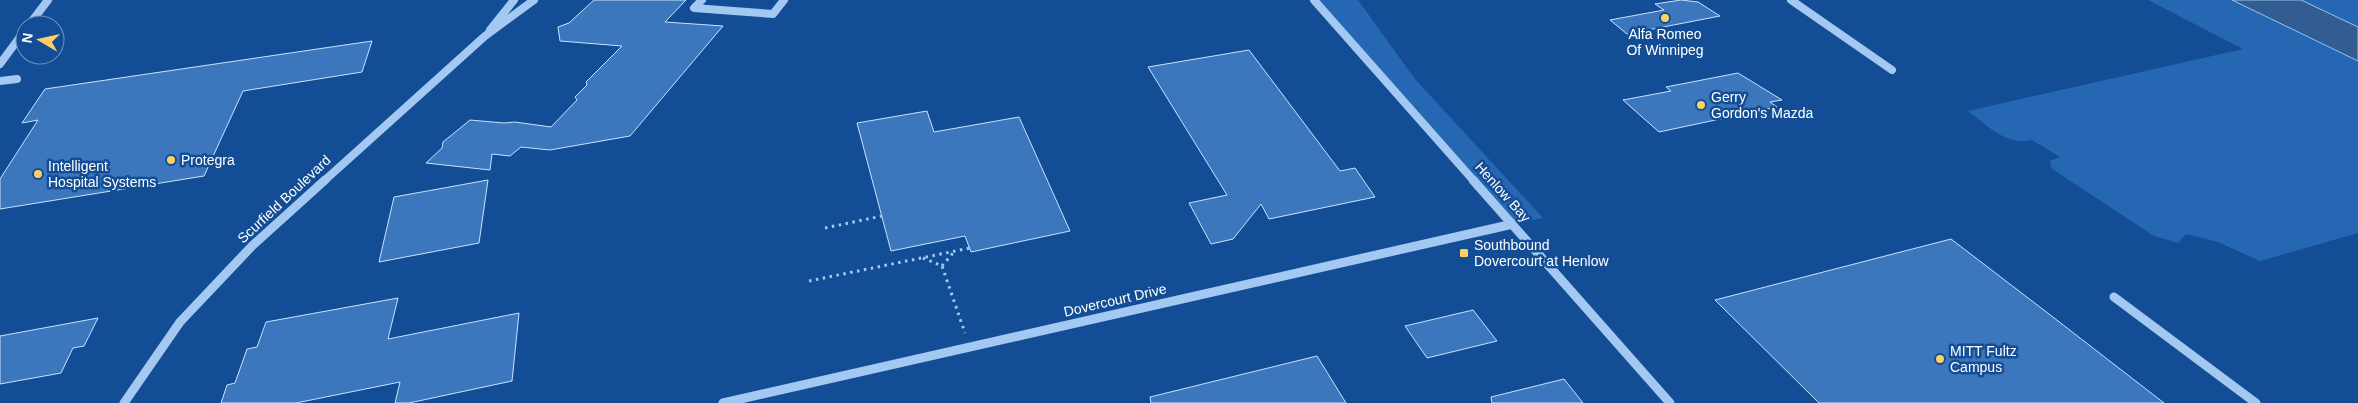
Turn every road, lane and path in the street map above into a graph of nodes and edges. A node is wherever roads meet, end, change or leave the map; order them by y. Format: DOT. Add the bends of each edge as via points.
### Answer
graph roads {
  1 [pos="48,0"];
  2 [pos="514,0"];
  3 [pos="534,0"];
  4 [pos="702,0"];
  5 [pos="784,0"];
  6 [pos="1314,0"];
  7 [pos="1791,0"];
  8 [pos="37,15"];
  9 [pos="485,36"];
  10 [pos="15,44"];
  11 [pos="0,64"];
  12 [pos="1892,70"];
  13 [pos="16,79"];
  14 [pos="0,81"];
  15 [pos="882,216"];
  16 [pos="1513,224"];
  17 [pos="825,228"];
  18 [pos="970,248"];
  19 [pos="954,252"];
  20 [pos="923,258"];
  21 [pos="942,266"];
  22 [pos="809,281"];
  23 [pos="2114,297"];
  24 [pos="956,337"];
  25 [pos="124,403"];
  26 [pos="723,403"];
  27 [pos="1670,403"];
  28 [pos="2256,403"];
  1 -- 8 [label="street"];
  2 -- 9 [label="street, Scurfield Boulevard"];
  3 -- 9 [label="street, Scurfield Boulevard"];
  4 -- 5 [label="street" via="694,8 773,14"];
  6 -- 16 [label="street, Henlow Bay"];
  7 -- 12 [label="street"];
  9 -- 25 [label="street, Scurfield Boulevard" via="252,246 180,322"];
  10 -- 11 [label="street"];
  13 -- 14 [label="street"];
  15 -- 17 [label="path"];
  16 -- 26 [label="street, Dovercourt Drive"];
  16 -- 27 [label="street, Henlow Bay"];
  18 -- 19 [label="path"];
  19 -- 20 [label="path"];
  19 -- 21 [label="path"];
  20 -- 21 [label="path"];
  20 -- 22 [label="path"];
  21 -- 24 [label="path" via="965,335"];
  23 -- 28 [label="street"];
}
